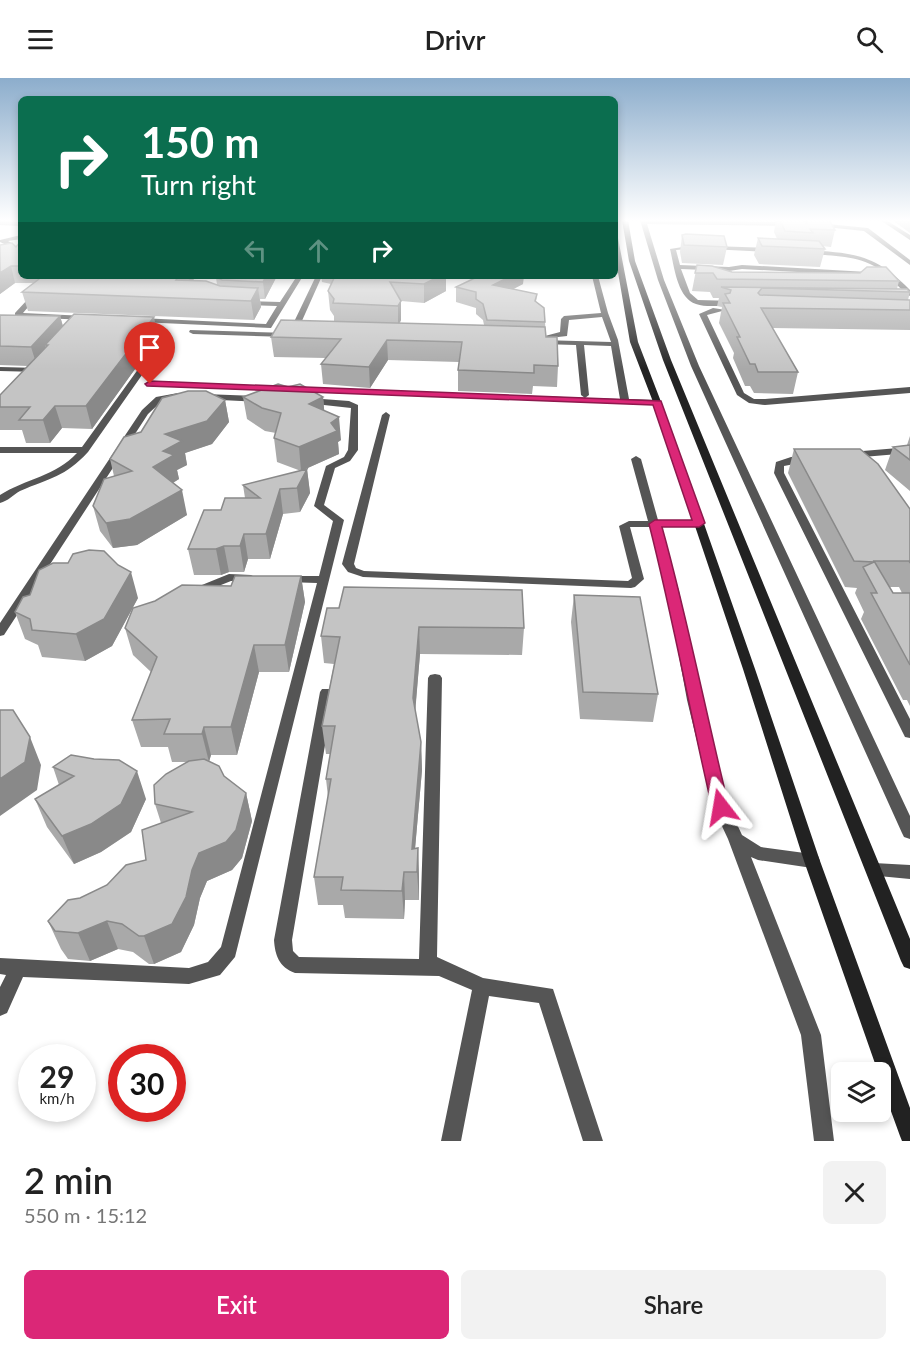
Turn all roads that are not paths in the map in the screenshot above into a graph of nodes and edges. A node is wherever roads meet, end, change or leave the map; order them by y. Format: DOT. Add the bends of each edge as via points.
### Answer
graph roads {
  1 [pos="621,270"];
  2 [pos="635,270"];
  3 [pos="658,270"];
  4 [pos="678,270"];
  5 [pos="789,270"];
  6 [pos="880,270"];
  7 [pos="43,279"];
  8 [pos="298,279"];
  9 [pos="318,279"];
  10 [pos="597,279"];
  11 [pos="681,279"];
  12 [pos="692,279"];
  13 [pos="890,279"];
  14 [pos="905,280"];
  15 [pos="868,281"];
  16 [pos="855,282"];
  17 [pos="42,288"];
  18 [pos="53,288"];
  19 [pos="910,294"];
  20 [pos="232,302"];
  21 [pos="743,303"];
  22 [pos="282,304"];
  23 [pos="736,311"];
  24 [pos="605,315"];
  25 [pos="89,318"];
  26 [pos="125,319"];
  27 [pos="314,327"];
  28 [pos="133,330"];
  29 [pos="193,332"];
  30 [pos="310,336"];
  31 [pos="580,343"];
  32 [pos="614,344"];
  33 [pos="47,361"];
  34 [pos="0,369"];
  35 [pos="40,370"];
  36 [pos="32,378"];
  37 [pos="150,384"];
  38 [pos="797,389"];
  39 [pos="910,390"];
  40 [pos="586,398"];
  41 [pos="266,399"];
  42 [pos="624,399"];
  43 [pos="803,399"];
  44 [pos="656,400"];
  45 [pos="300,401"];
  46 [pos="386,415"];
  47 [pos="0,450"];
  48 [pos="85,450"];
  49 [pos="910,450"];
  50 [pos="822,457"];
  51 [pos="636,459"];
  52 [pos="847,459"];
  53 [pos="0,500"];
  54 [pos="699,523"];
  55 [pos="655,524"];
  56 [pos="324,580"];
  57 [pos="180,597"];
  58 [pos="0,632"];
  59 [pos="435,678"];
  60 [pos="327,692"];
  61 [pos="910,733"];
  62 [pos="910,833"];
  63 [pos="736,839"];
  64 [pos="812,861"];
  65 [pos="874,870"];
  66 [pos="910,872"];
  67 [pos="910,961"];
  68 [pos="9,967"];
  69 [pos="441,968"];
  70 [pos="482,986"];
  71 [pos="0,1007"];
  72 [pos="910,1136"];
  73 [pos="451,1141"];
  74 [pos="593,1141"];
  75 [pos="824,1141"];
  1 -- 44 [label="street" via="634,342"];
  2 -- 65 [label="street" via="667,360"];
  3 -- 62 [label="street" via="695,366"];
  4 -- 11 [label="street"];
  5 -- 13 [label="street"];
  6 -- 13 [label="street"];
  7 -- 17 [label="street"];
  8 -- 22 [label="street"];
  9 -- 27 [label="street" via="297,324"];
  10 -- 24 [label="street"];
  11 -- 12 [label="street"];
  11 -- 21 [label="street" via="693,301"];
  13 -- 14 [label="street"];
  14 -- 19 [label="street"];
  15 -- 16 [label="street"];
  17 -- 18 [label="street"];
  17 -- 25 [label="street" via="18,315"];
  20 -- 22 [label="street"];
  22 -- 26 [label="street" via="268,326"];
  23 -- 43 [label="street" via="713,310 703,314 741,395 765,402"];
  24 -- 31 [label="street" via="567,318 563,336 535,339"];
  24 -- 32 [label="street"];
  28 -- 48 [label="street" via="166,335"];
  29 -- 30 [label="street"];
  31 -- 32 [label="street"];
  31 -- 40 [label="street"];
  32 -- 42 [label="street"];
  33 -- 35 [label="street"];
  34 -- 35 [label="street"];
  35 -- 36 [label="street"];
  37 -- 40 [label="street"];
  38 -- 43 [label="street"];
  39 -- 43 [label="street"];
  40 -- 42 [label="street"];
  41 -- 58 [label="street" via="171,396 153,404"];
  42 -- 44 [label="street"];
  44 -- 54 [label="street"];
  45 -- 56 [label="street" via="349,404 356,411 354,450 347,459 331,466 319,506 339,520"];
  46 -- 55 [label="street" via="348,564 352,570 363,574 631,585 638,579 624,526"];
  47 -- 48 [label="street"];
  48 -- 53 [label="street" via="66,469"];
  49 -- 52 [label="street"];
  50 -- 61 [label="street" via="779,464 779,473"];
  51 -- 55 [label="street"];
  54 -- 55 [label="street"];
  54 -- 64 [label="street"];
  55 -- 63 [label="street" via="721,807"];
  56 -- 57 [label="street" via="230,578"];
  56 -- 68 [label="street" via="229,951 214,969 189,976"];
  59 -- 69 [label="street" via="428,962"];
  60 -- 69 [label="street" via="283,940 284,954 295,965"];
  63 -- 64 [label="street" via="758,853"];
  63 -- 75 [label="street" via="811,1035"];
  64 -- 72 [label="street"];
  65 -- 66 [label="street"];
  65 -- 67 [label="street"];
  68 -- 71 [label="street"];
  69 -- 70 [label="street"];
  70 -- 73 [label="street"];
  70 -- 74 [label="street" via="546,995"];
}
